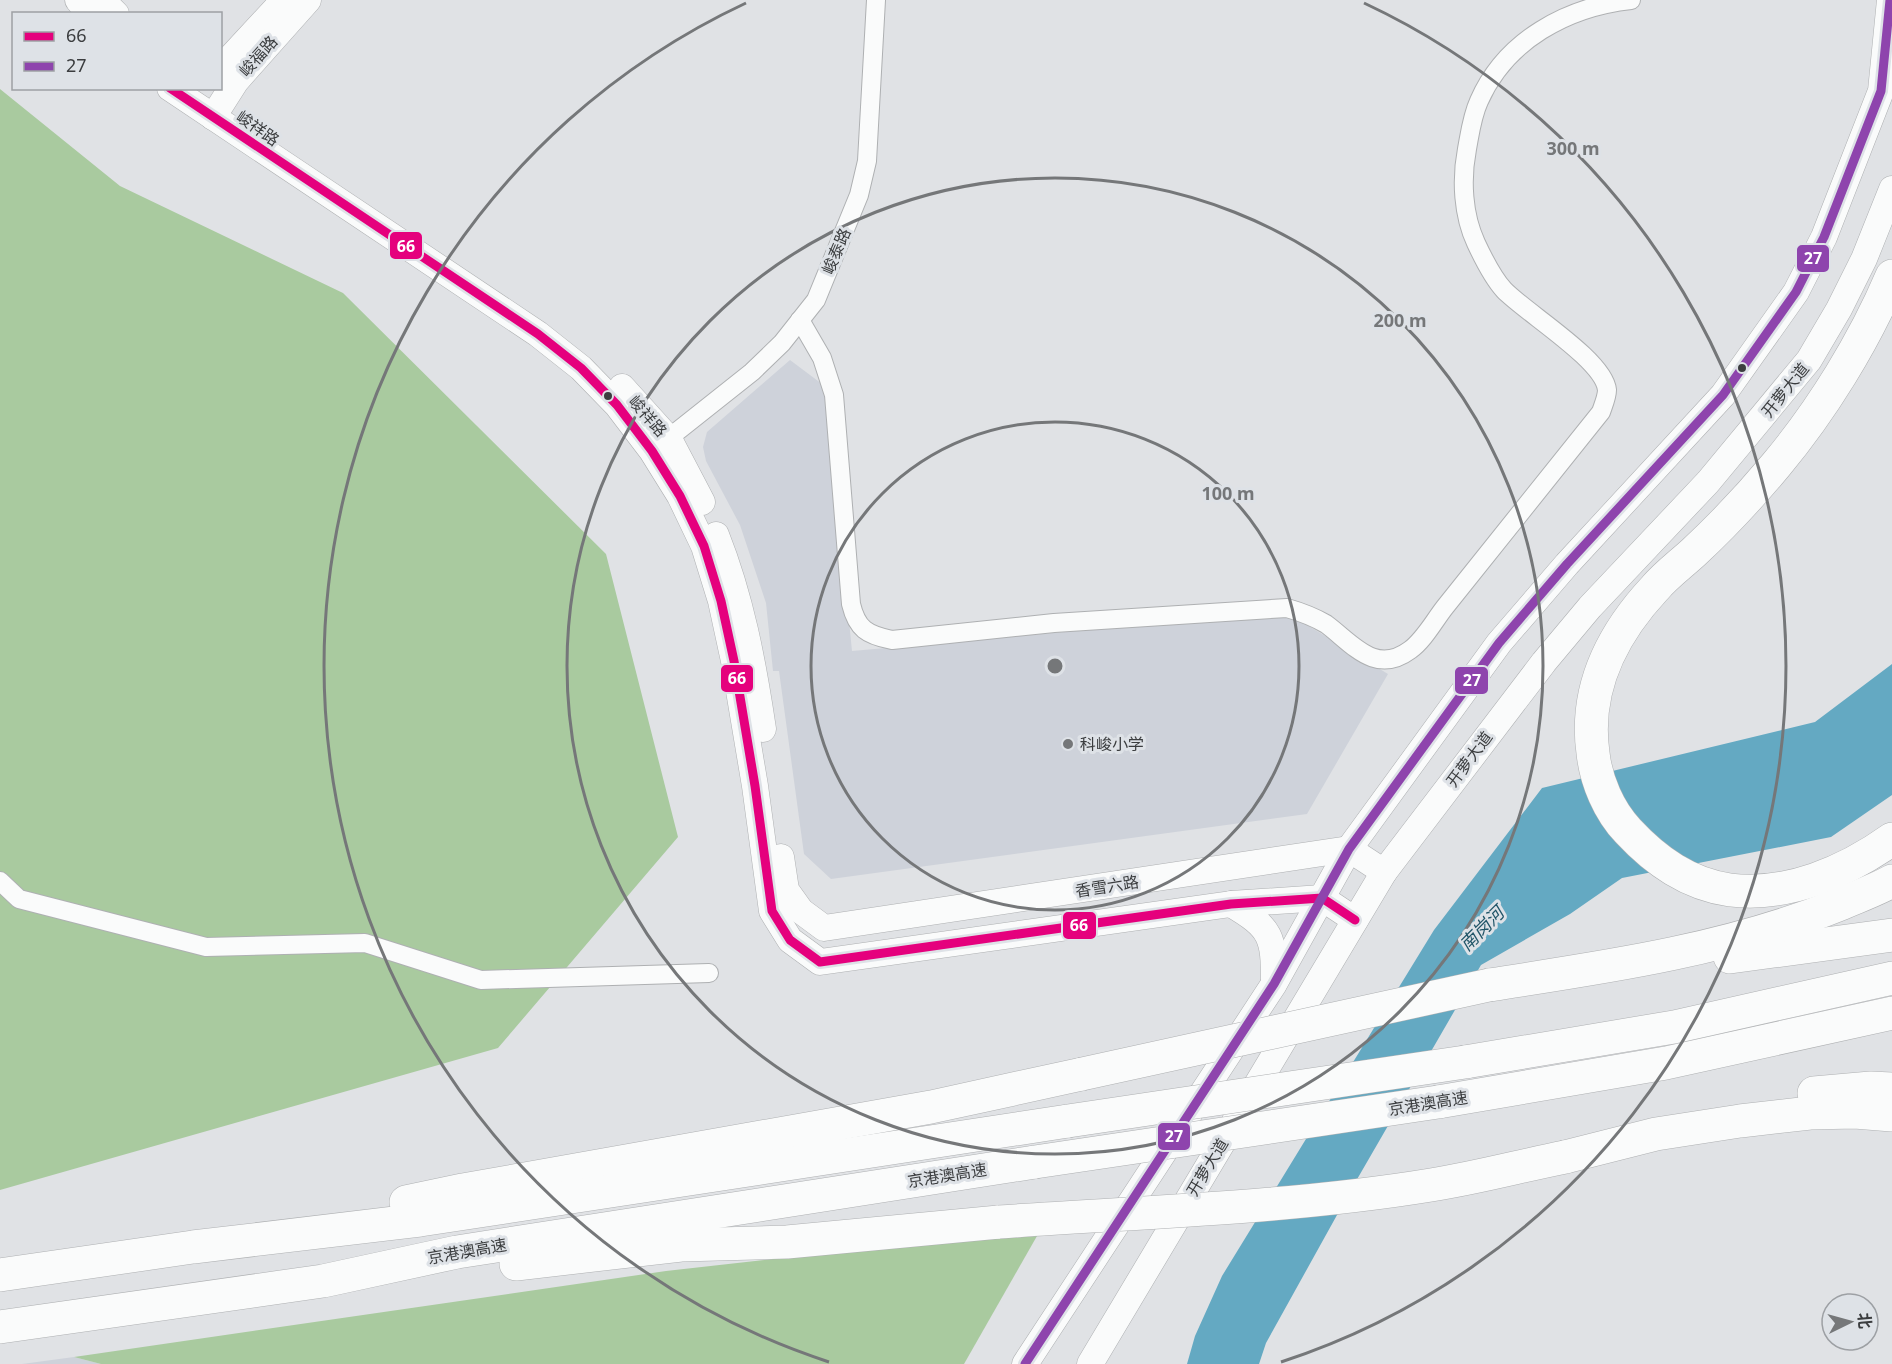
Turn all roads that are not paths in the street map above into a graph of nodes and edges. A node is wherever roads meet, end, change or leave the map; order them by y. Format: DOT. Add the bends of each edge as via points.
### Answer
graph roads {
  1 [pos="78,0"];
  2 [pos="102,0"];
  3 [pos="284,0"];
  4 [pos="308,0"];
  5 [pos="876,0"];
  6 [pos="1631,0"];
  7 [pos="1890,0"];
  8 [pos="88,12"];
  9 [pos="114,12"];
  10 [pos="222,67"];
  11 [pos="1887,79"];
  12 [pos="222,89"];
  13 [pos="177,90"];
  14 [pos="221,90"];
  15 [pos="206,99"];
  16 [pos="1892,189"];
  17 [pos="1892,276"];
  18 [pos="800,320"];
  19 [pos="660,445"];
  20 [pos="1892,839"];
  21 [pos="1349,849"];
  22 [pos="1384,872"];
  23 [pos="0,881"];
  24 [pos="1884,885"];
  25 [pos="1322,898"];
  26 [pos="1231,904"];
  27 [pos="1355,920"];
  28 [pos="824,928"];
  29 [pos="1892,935"];
  30 [pos="1625,964"];
  31 [pos="709,973"];
  32 [pos="1892,978"];
  33 [pos="1274,984"];
  34 [pos="1892,1013"];
  35 [pos="1892,1089"];
  36 [pos="1892,1115"];
  37 [pos="1656,1134"];
  38 [pos="193,1247"];
  39 [pos="0,1275"];
  40 [pos="323,1281"];
  41 [pos="0,1327"];
  42 [pos="1024,1364"];
  43 [pos="1090,1364"];
  1 -- 8 [label="main road"];
  2 -- 9 [label="main road"];
  3 -- 10 [label="main road, 峻福路"];
  4 -- 12 [label="main road, 峻福路" via="236,81"];
  5 -- 18 [label="street, 峻泰路" via="870,124 862,183 816,300"];
  6 -- 18 [label="street" via="1607,3 1554,21 1511,55 1479,100 1465,160 1464,189 1476,243 1503,289 1591,362 1607,391 1601,412 1424,635 1410,650 1392,659 1377,660 1324,623 1287,608 1054,623 892,640 866,632 855,620 851,604 834,395 822,358"];
  7 -- 11 [label="main road"];
  11 -- 21 [label="main road" via="1824,237 1796,292 1758,347 1723,395 1499,643"];
  13 -- 15 [label="main road, 峻祥路"];
  14 -- 15 [label="main road, 峻福路"];
  15 -- 19 [label="main road, 峻祥路" via="551,330 627,392"];
  16 -- 22 [label="main road, 开萝大道" via="1864,259 1809,360 1708,482 1544,662"];
  17 -- 20 [label="highway" via="1853,354 1778,463 1741,506 1656,586 1628,618 1598,676 1591,728 1594,767 1619,822 1662,864 1696,881 1762,892 1797,886 1832,873"];
  18 -- 19 [label="street, 峻泰路" via="782,344 752,372"];
  19 -- 26 [label="main road, 峻祥路" via="704,546 721,601 747,737 772,911 790,940 820,962"];
  19 -- 28 [label="main road, 峻祥路" via="708,513 732,574 758,695 786,890 801,910"];
  21 -- 22 [label="main road"];
  21 -- 25 [label="main road"];
  21 -- 28 [label="main road, 香雪六路"];
  22 -- 27 [label="main road, 开萝大道"];
  23 -- 31 [label="street" via="19,899 207,947 364,943 482,980"];
  24 -- 30 [label="highway" via="1783,926"];
  25 -- 26 [label="main road"];
  25 -- 27 [label="main road"];
  25 -- 33 [label="main road"];
  26 -- 33 [label="main road" via="1252,916 1270,939"];
  27 -- 43 [label="main road, 开萝大道"];
  29 -- 30 [label="highway" via="1690,962"];
  30 -- 38 [label="highway, bridge" via="1489,985 931,1107 463,1190"];
  32 -- 38 [label="highway, bridge" via="1674,1027 1465,1062 420,1221"];
  33 -- 42 [label="main road"];
  34 -- 40 [label="highway, 京港澳高速, bridge" via="1666,1063 1438,1102 457,1252"];
  35 -- 37 [label="highway" via="1786,1097 1698,1116"];
  36 -- 37 [label="highway" via="1810,1113"];
  37 -- 40 [label="highway, bridge" via="1432,1185 1291,1202 999,1222 787,1242 681,1245 437,1273"];
  38 -- 39 [label="highway"];
  40 -- 41 [label="highway, 京港澳高速"];
}
